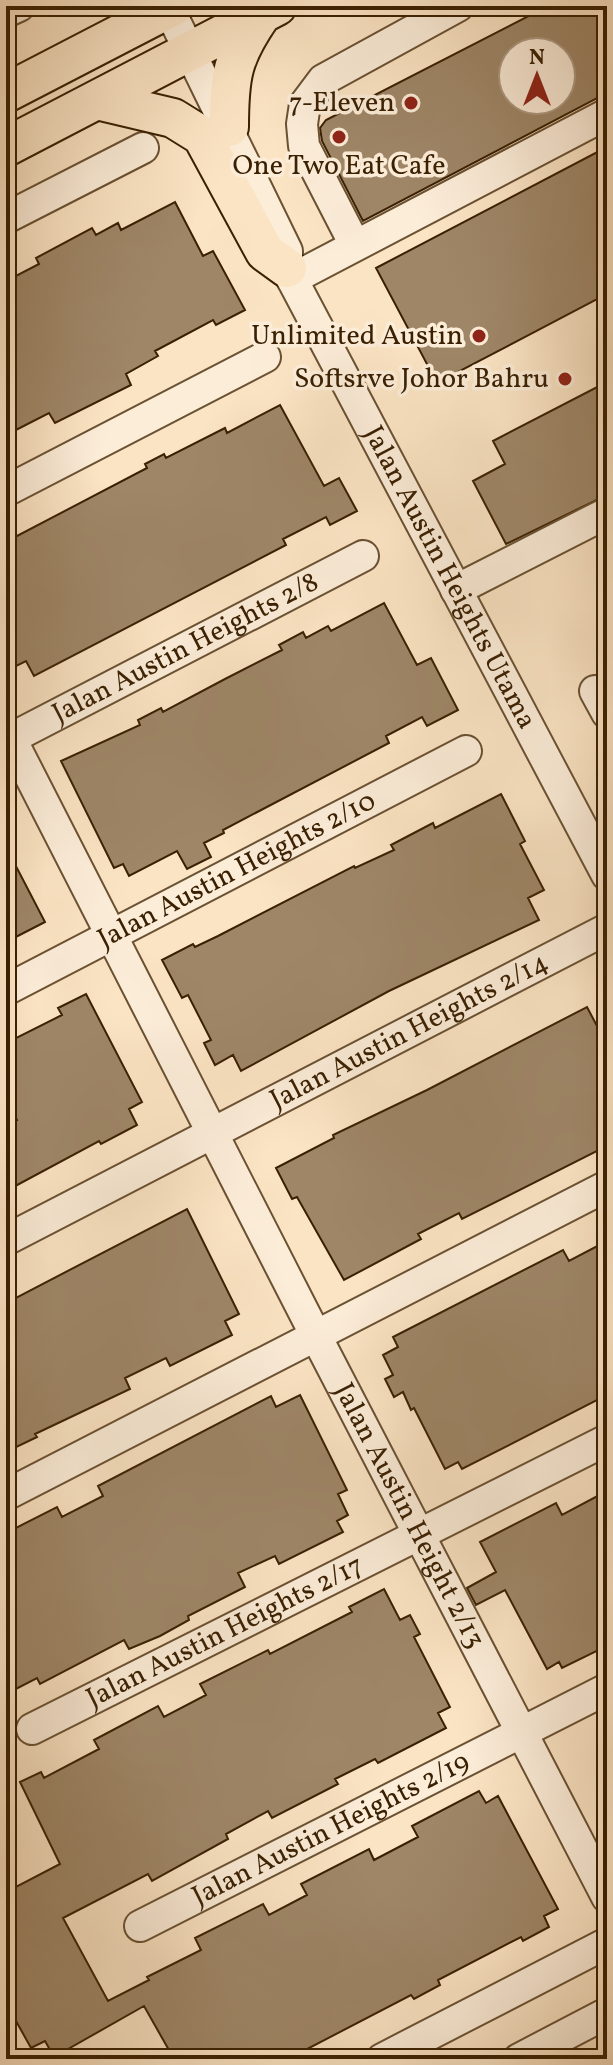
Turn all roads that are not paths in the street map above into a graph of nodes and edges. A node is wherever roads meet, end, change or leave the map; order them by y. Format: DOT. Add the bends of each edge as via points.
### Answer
graph roads {
  1 [pos="19,6"];
  2 [pos="458,6"];
  3 [pos="159,7"];
  4 [pos="270,10"];
  5 [pos="6,12"];
  6 [pos="190,50"];
  7 [pos="6,93"];
  8 [pos="97,100"];
  9 [pos="607,114"];
  10 [pos="229,127"];
  11 [pos="6,147"];
  12 [pos="143,148"];
  13 [pos="6,218"];
  14 [pos="355,245"];
  15 [pos="290,273"];
  16 [pos="265,357"];
  17 [pos="6,491"];
  18 [pos="607,513"];
  19 [pos="363,556"];
  20 [pos="456,590"];
  21 [pos="8,736"];
  22 [pos="466,751"];
  23 [pos="607,875"];
  24 [pos="607,929"];
  25 [pos="111,935"];
  26 [pos="6,990"];
  27 [pos="213,1134"];
  28 [pos="607,1186"];
  29 [pos="6,1240"];
  30 [pos="316,1336"];
  31 [pos="607,1440"];
  32 [pos="6,1495"];
  33 [pos="419,1534"];
  34 [pos="607,1689"];
  35 [pos="32,1729"];
  36 [pos="522,1732"];
  37 [pos="607,1897"];
  38 [pos="140,1926"];
  39 [pos="607,1943"];
  40 [pos="607,2013"];
  41 [pos="382,2059"];
  42 [pos="519,2059"];
  1 -- 5 [label="street"];
  2 -- 14 [label="street" via="323,80 305,104 304,146"];
  3 -- 6 [label="street, Jalan Austin Heights Utama"];
  3 -- 7 [label="main road"];
  4 -- 6 [label="main road"];
  4 -- 10 [label="main road" via="243,41 233,66"];
  6 -- 8 [label="main road"];
  6 -- 10 [label="street, Jalan Austin Heights Utama"];
  8 -- 11 [label="main road"];
  8 -- 15 [label="main road" via="173,118 202,136 265,252"];
  9 -- 14 [label="street"];
  10 -- 15 [label="street, Jalan Austin Heights Utama" via="287,251"];
  12 -- 13 [label="street"];
  14 -- 15 [label="street"];
  15 -- 20 [label="street, Jalan Austin Heights Utama"];
  16 -- 17 [label="street"];
  18 -- 20 [label="street"];
  19 -- 21 [label="street, Jalan Austin Heights 2/8"];
  20 -- 23 [label="street, Jalan Austin Heights Utama"];
  21 -- 25 [label="street, Jalan Austin Height 2/13"];
  22 -- 25 [label="street, Jalan Austin Heights 2/10"];
  24 -- 27 [label="street, Jalan Austin Heights 2/14"];
  25 -- 26 [label="street, Jalan Austin Heights 2/10"];
  25 -- 27 [label="street, Jalan Austin Height 2/13"];
  27 -- 29 [label="street, Jalan Austin Heights 2/14"];
  27 -- 30 [label="street, Jalan Austin Height 2/13"];
  28 -- 30 [label="street"];
  30 -- 32 [label="street"];
  30 -- 33 [label="street, Jalan Austin Height 2/13"];
  31 -- 33 [label="street, Jalan Austin Heights 2/17"];
  33 -- 35 [label="street, Jalan Austin Heights 2/17"];
  33 -- 36 [label="street, Jalan Austin Height 2/13"];
  34 -- 36 [label="street, Jalan Austin Heights 2/19"];
  36 -- 37 [label="street, Jalan Austin Height 2/13"];
  36 -- 38 [label="street, Jalan Austin Heights 2/19"];
  39 -- 41 [label="street"];
  40 -- 42 [label="street"];
}
